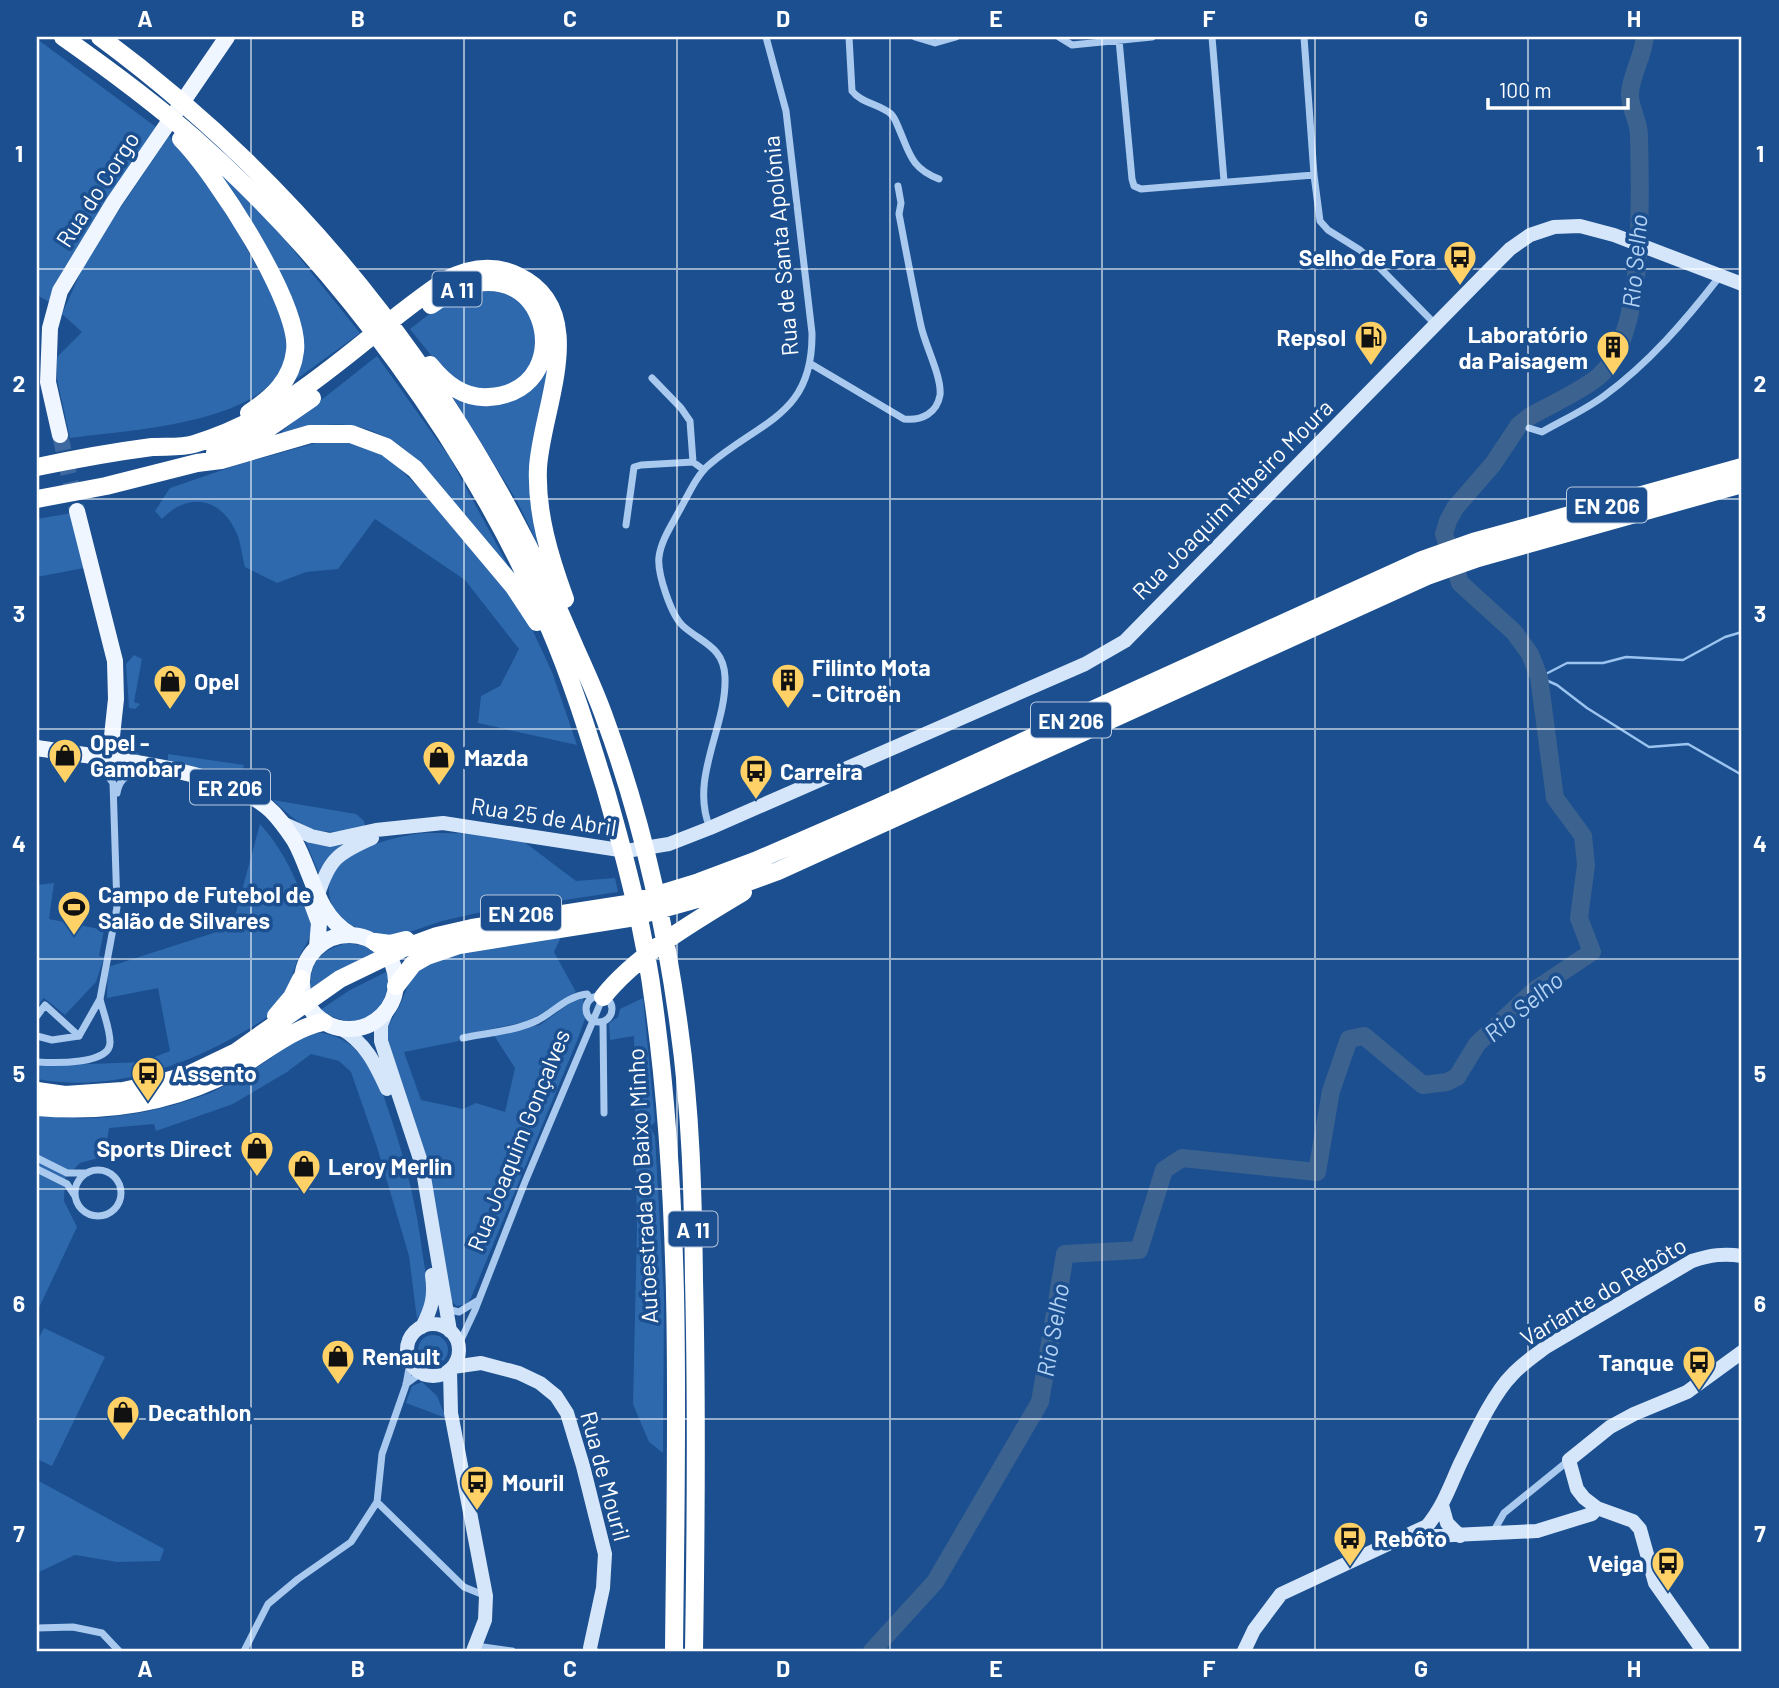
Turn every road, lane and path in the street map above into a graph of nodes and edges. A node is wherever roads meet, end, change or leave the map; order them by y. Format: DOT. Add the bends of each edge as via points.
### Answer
graph roads {
  1 [pos="63,37"];
  2 [pos="100,37"];
  3 [pos="227,37"];
  4 [pos="766,37"];
  5 [pos="849,37"];
  6 [pos="915,37"];
  7 [pos="956,37"];
  8 [pos="1059,37"];
  9 [pos="1152,37"];
  10 [pos="1212,37"];
  11 [pos="1304,37"];
  12 [pos="1119,40"];
  13 [pos="118,78"];
  14 [pos="1314,175"];
  15 [pos="939,178"];
  16 [pos="1224,181"];
  17 [pos="898,186"];
  18 [pos="1720,276"];
  19 [pos="1742,284"];
  20 [pos="1436,325"];
  21 [pos="405,344"];
  22 [pos="811,363"];
  23 [pos="652,378"];
  24 [pos="42,381"];
  25 [pos="1529,428"];
  26 [pos="60,435"];
  27 [pos="154,447"];
  28 [pos="693,462"];
  29 [pos="197,463"];
  30 [pos="37,467"];
  31 [pos="1742,467"];
  32 [pos="704,470"];
  33 [pos="1742,484"];
  34 [pos="37,499"];
  35 [pos="77,511"];
  36 [pos="626,525"];
  37 [pos="1475,550"];
  38 [pos="1425,568"];
  39 [pos="597,695"];
  40 [pos="583,720"];
  41 [pos="112,736"];
  42 [pos="37,748"];
  43 [pos="37,757"];
  44 [pos="96,762"];
  45 [pos="132,768"];
  46 [pos="115,801"];
  47 [pos="282,823"];
  48 [pos="714,826"];
  49 [pos="400,827"];
  50 [pos="778,871"];
  51 [pos="318,895"];
  52 [pos="672,899"];
  53 [pos="350,934"];
  54 [pos="379,946"];
  55 [pos="317,947"];
  56 [pos="301,979"];
  57 [pos="396,986"];
  58 [pos="597,998"];
  59 [pos="100,999"];
  60 [pos="388,1008"];
  61 [pos="37,1016"];
  62 [pos="319,1019"];
  63 [pos="592,1021"];
  64 [pos="603,1022"];
  65 [pos="340,1028"];
  66 [pos="37,1036"];
  67 [pos="79,1036"];
  68 [pos="463,1038"];
  69 [pos="37,1062"];
  70 [pos="37,1085"];
  71 [pos="37,1091"];
  72 [pos="37,1101"];
  73 [pos="37,1107"];
  74 [pos="604,1112"];
  75 [pos="37,1158"];
  76 [pos="37,1169"];
  77 [pos="88,1172"];
  78 [pos="75,1196"];
  79 [pos="1742,1256"];
  80 [pos="477,1301"];
  81 [pos="446,1308"];
  82 [pos="422,1327"];
  83 [pos="450,1331"];
  84 [pos="459,1347"];
  85 [pos="1742,1352"];
  86 [pos="481,1363"];
  87 [pos="451,1368"];
  88 [pos="421,1370"];
  89 [pos="405,1385"];
  90 [pos="451,1413"];
  91 [pos="1569,1460"];
  92 [pos="377,1502"];
  93 [pos="1443,1505"];
  94 [pos="1597,1508"];
  95 [pos="1427,1526"];
  96 [pos="1491,1535"];
  97 [pos="1460,1536"];
  98 [pos="1403,1538"];
  99 [pos="486,1596"];
  100 [pos="37,1628"];
  101 [pos="475,1649"];
  102 [pos="120,1651"];
  103 [pos="244,1651"];
  104 [pos="512,1651"];
  105 [pos="591,1651"];
  106 [pos="674,1651"];
  107 [pos="694,1651"];
  108 [pos="1244,1651"];
  109 [pos="1703,1651"];
  1 -- 13 [label="highway, Autoestrada do Baixo Minho / A 11"];
  2 -- 21 [label="highway, Autoestrada do Baixo Minho / A 11" via="178,98 254,168 327,244"];
  3 -- 24 [label="main road, Rua do Corgo" via="60,291"];
  4 -- 22 [label="street, Rua de Santa Apolónia" via="786,111"];
  5 -- 15 [label="street" via="852,91 890,114 914,162"];
  6 -- 7 [label="street" via="935,43"];
  8 -- 12 [label="street" via="1072,45"];
  9 -- 12 [label="street"];
  10 -- 16 [label="street"];
  11 -- 14 [label="street"];
  12 -- 16 [label="street" via="1135,186"];
  13 -- 27 [label="highway" via="211,175 280,292 296,335 292,366 269,399 233,420"];
  13 -- 40 [label="highway, Autoestrada do Baixo Minho / A 11" via="169,116 243,184 314,259 394,359 499,524 550,629"];
  14 -- 16 [label="street"];
  14 -- 20 [label="street" via="1320,222 1360,250"];
  17 -- 22 [label="street" via="899,214 922,329 940,391 934,409 926,417 904,419"];
  18 -- 19 [label="main road, Rua Joaquim Ribeiro Moura"];
  18 -- 20 [label="main road, Rua Joaquim Ribeiro Moura" via="1597,229 1568,225 1530,235 1510,249"];
  18 -- 25 [label="street" via="1671,334 1605,396 1542,432"];
  20 -- 48 [label="main road, Rua Joaquim Ribeiro Moura" via="1125,641 1072,670"];
  21 -- 29 [label="highway, A 11" via="419,351 450,386 478,398 497,397 524,383 534,373 545,343 536,308 516,290 488,282 461,286 289,415"];
  21 -- 39 [label="highway, Autoestrada do Baixo Minho / A 11" via="471,444 520,530"];
  22 -- 32 [label="street, Rua de Santa Apolónia" via="790,404"];
  23 -- 28 [label="street" via="690,421"];
  24 -- 26 [label="main road, Rua do Corgo"];
  27 -- 30 [label="highway"];
  27 -- 39 [label="highway" via="191,445 265,416 458,274 501,270 525,279 552,308 559,333 538,468 540,505 552,562"];
  28 -- 32 [label="street"];
  28 -- 36 [label="street" via="634,467"];
  29 -- 34 [label="highway, A 11"];
  29 -- 40 [label="highway, A 11" via="310,434 351,435 401,456 429,483 520,596 543,633"];
  31 -- 37 [label="highway, EN 206"];
  32 -- 48 [label="street, Rua de Santa Apolónia" via="670,527 659,561 677,620 719,654 725,668 703,800"];
  33 -- 37 [label="highway, EN 206"];
  35 -- 41 [label="main road" via="115,661"];
  37 -- 38 [label="highway, EN 206"];
  38 -- 50 [label="highway, EN 206"];
  38 -- 52 [label="highway, EN 206"];
  39 -- 107 [label="highway, Autoestrada do Baixo Minho / A 11" via="657,903 680,1030 689,1117 697,1428"];
  40 -- 106 [label="highway, Autoestrada do Baixo Minho / A 11" via="627,871 650,975 667,1118 676,1429"];
  41 -- 44 [label="main road"];
  41 -- 45 [label="main road"];
  42 -- 44 [label="main road, Rua 25 de Abril / ER 206"];
  43 -- 44 [label="main road, Rua 25 de Abril / ER 206"];
  44 -- 45 [label="main road, Rua 25 de Abril / ER 206"];
  44 -- 46 [label="street" via="113,783"];
  45 -- 46 [label="street" via="119,782"];
  45 -- 47 [label="main road, Rua 25 de Abril / ER 206" via="201,777 233,788 267,807"];
  45 -- 55 [label="main road, Rua 25 de Abril / ER 206" via="198,785 261,813 295,859 318,923"];
  46 -- 59 [label="street" via="117,907"];
  47 -- 49 [label="main road, Rua 25 de Abril" via="330,840"];
  47 -- 51 [label="main road, Rua 25 de Abril / ER 206" via="302,855"];
  48 -- 49 [label="main road, Rua 25 de Abril" via="669,844 626,851 443,824"];
  49 -- 51 [label="main road, Rua 25 de Abril" via="335,858"];
  50 -- 52 [label="highway, EN 206"];
  50 -- 58 [label="highway" via="657,949"];
  51 -- 53 [label="main road, Rua 25 de Abril / ER 206" via="330,919"];
  52 -- 54 [label="highway, EN 206" via="487,919"];
  52 -- 57 [label="highway, EN 206" via="629,918 459,945 413,964"];
  52 -- 71 [label="highway" via="437,936 340,979 236,1052 190,1074 138,1089 65,1095"];
  52 -- 72 [label="highway" via="440,943 346,986 240,1059 193,1082 125,1098"];
  53 -- 54 [label="main road"];
  53 -- 55 [label="main road"];
  54 -- 57 [label="main road" via="394,966"];
  55 -- 56 [label="main road"];
  56 -- 62 [label="main road" via="305,999"];
  56 -- 70 [label="highway" via="283,1010 268,1023 191,1065 121,1084"];
  57 -- 60 [label="main road"];
  58 -- 63 [label="street, Rua Joaquim Gonçalves"];
  58 -- 63 [label="street" via="586,1010"];
  58 -- 64 [label="street" via="610,1001 613,1009"];
  58 -- 68 [label="street" via="578,995 521,1026"];
  59 -- 67 [label="street"];
  59 -- 69 [label="street" via="111,1041 101,1057"];
  60 -- 65 [label="main road" via="367,1026"];
  60 -- 81 [label="main road" via="381,1024 381,1041 422,1165"];
  61 -- 67 [label="street" via="45,1005"];
  62 -- 65 [label="main road"];
  62 -- 73 [label="highway" via="210,1082 166,1097 107,1108"];
  63 -- 64 [label="street"];
  63 -- 80 [label="street, Rua Joaquim Gonçalves"];
  64 -- 74 [label="street"];
  65 -- 82 [label="main road" via="359,1041 376,1065 413,1169 434,1292 432,1309"];
  66 -- 67 [label="street" via="52,1040"];
  75 -- 77 [label="street" via="67,1172"];
  76 -- 78 [label="street" via="67,1184"];
  77 -- 78 [label="street" via="78,1182"];
  77 -- 78 [label="street" via="106,1171 117,1180 118,1205 108,1214 95,1216 82,1210"];
  79 -- 93 [label="main road, Variante do Rebôto" via="1709,1255 1692,1261 1546,1347 1510,1376 1497,1393"];
  80 -- 81 [label="street" via="459,1312"];
  80 -- 84 [label="street, Rua Joaquim Gonçalves"];
  81 -- 83 [label="main road"];
  82 -- 83 [label="main road" via="438,1325"];
  82 -- 88 [label="main road" via="408,1343"];
  83 -- 84 [label="main road"];
  84 -- 86 [label="main road, Rua de Mouril"];
  84 -- 87 [label="main road"];
  85 -- 91 [label="main road" via="1687,1392 1610,1427"];
  86 -- 87 [label="main road, Rua de Mouril"];
  86 -- 105 [label="main road, Rua de Mouril" via="540,1383 567,1413 605,1554"];
  87 -- 88 [label="main road" via="441,1375"];
  87 -- 90 [label="main road"];
  88 -- 89 [label="street"];
  88 -- 89 [label="street"];
  88 -- 90 [label="main road"];
  89 -- 92 [label="street" via="382,1454"];
  90 -- 99 [label="main road"];
  91 -- 94 [label="main road" via="1577,1489"];
  91 -- 96 [label="street" via="1504,1513"];
  92 -- 99 [label="street" via="464,1587"];
  92 -- 103 [label="street" via="351,1542 268,1604"];
  93 -- 95 [label="main road, Variante do Rebôto"];
  93 -- 97 [label="main road" via="1447,1523"];
  94 -- 96 [label="main road" via="1592,1514 1537,1531"];
  94 -- 109 [label="main road" via="1633,1521 1640,1529 1655,1583"];
  95 -- 97 [label="main road"];
  95 -- 98 [label="main road"];
  96 -- 97 [label="main road"];
  97 -- 98 [label="main road"];
  98 -- 108 [label="main road" via="1281,1594"];
  99 -- 101 [label="main road" via="485,1620"];
  100 -- 102 [label="street" via="73,1627 102,1633"];
  101 -- 104 [label="street"];
}
